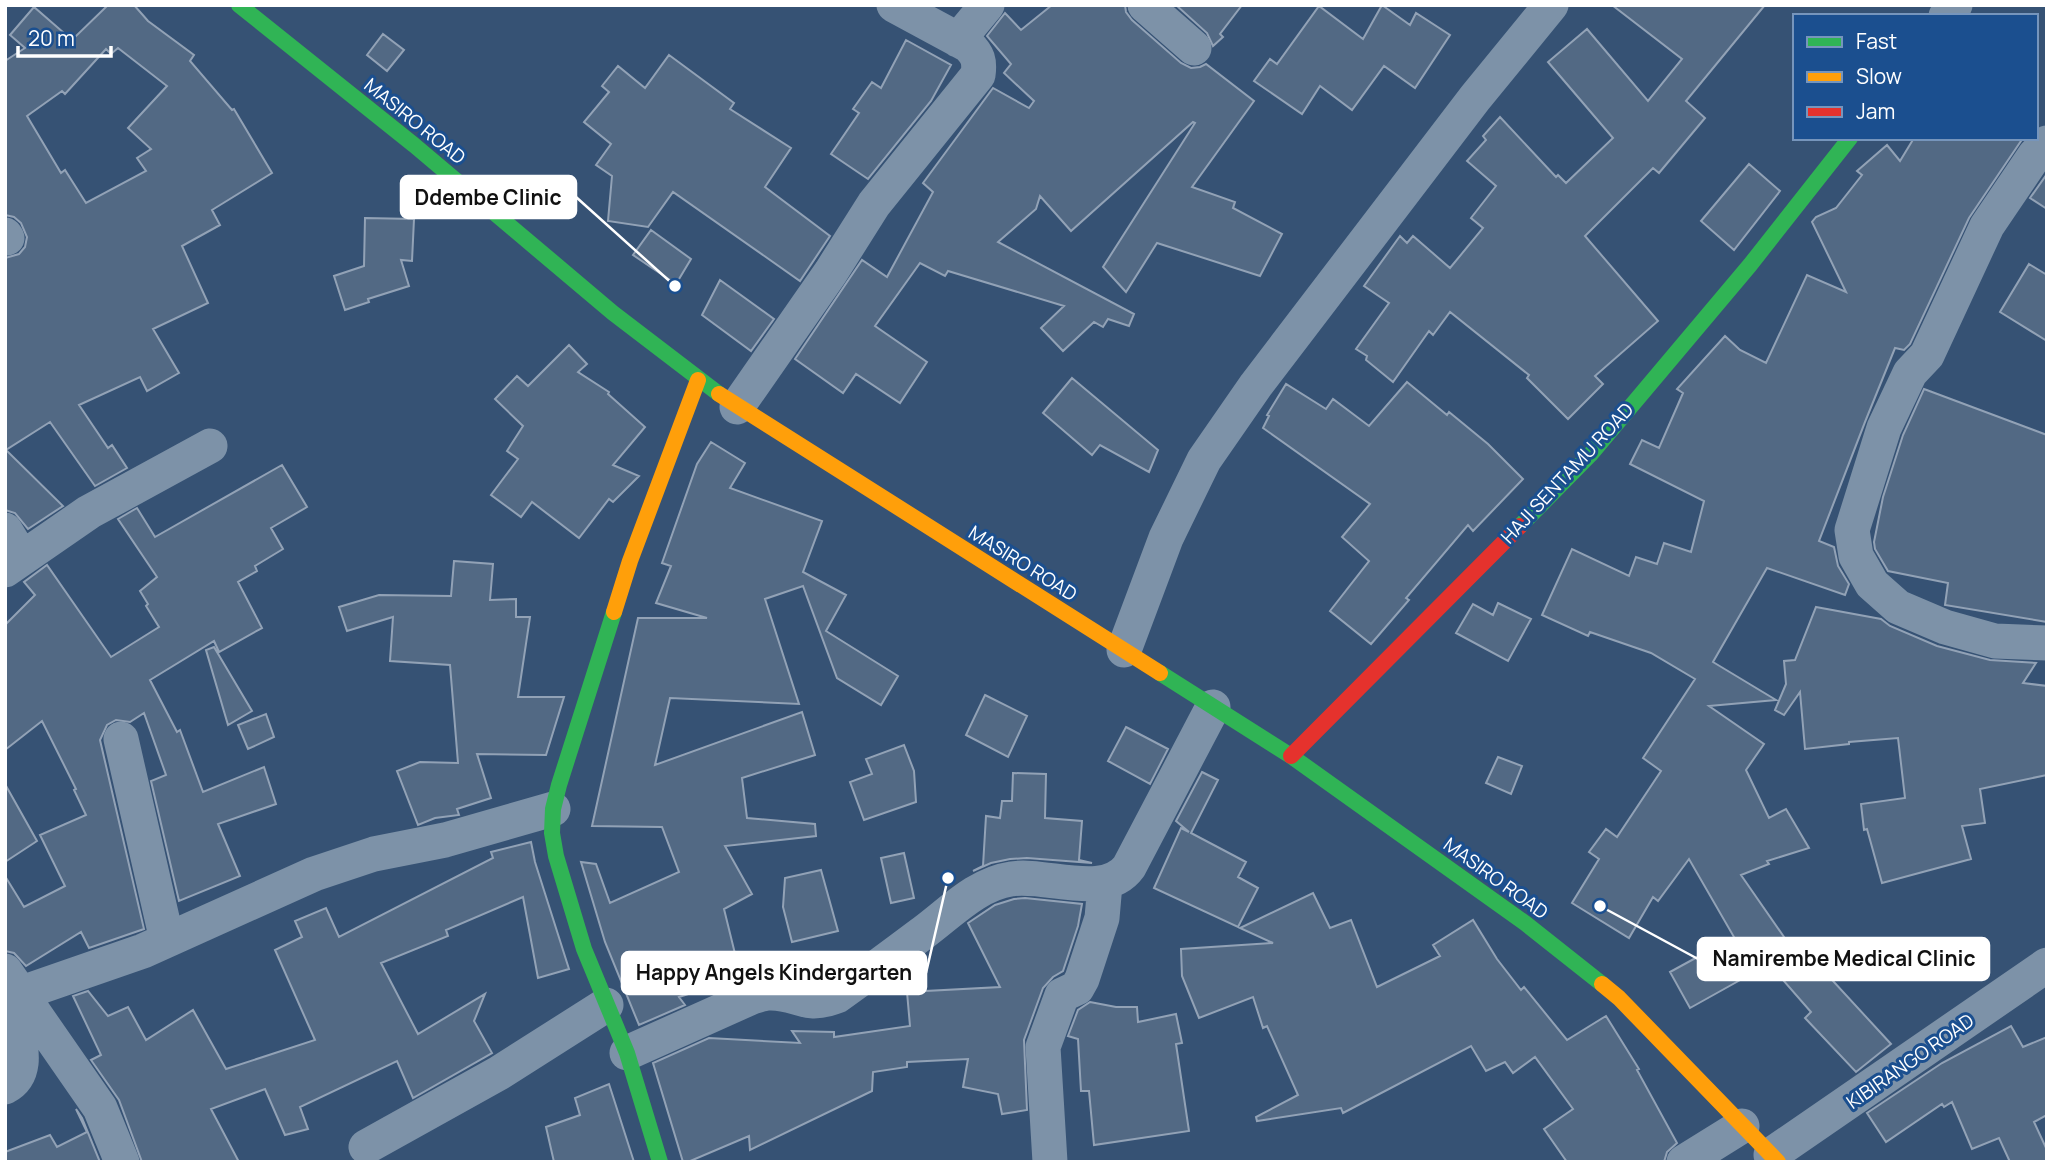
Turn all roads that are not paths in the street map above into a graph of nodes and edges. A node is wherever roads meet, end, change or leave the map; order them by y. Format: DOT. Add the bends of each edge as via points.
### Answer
graph roads {
  1 [pos="239,5"];
  2 [pos="894,5"];
  3 [pos="986,5"];
  4 [pos="1145,5"];
  5 [pos="1551,5"];
  6 [pos="958,40"];
  7 [pos="1195,48"];
  8 [pos="1848,140"];
  9 [pos="2047,143"];
  10 [pos="698,380"];
  11 [pos="737,407"];
  12 [pos="210,446"];
  13 [pos="11,552"];
  14 [pos="2047,643"];
  15 [pos="1124,650"];
  16 [pos="1213,707"];
  17 [pos="121,738"];
  18 [pos="1291,756"];
  19 [pos="553,809"];
  20 [pos="1105,884"];
  21 [pos="167,940"];
  22 [pos="2047,965"];
  23 [pos="12,983"];
  24 [pos="606,1005"];
  25 [pos="627,1053"];
  26 [pos="5,1087"];
  27 [pos="1742,1126"];
  28 [pos="366,1147"];
  29 [pos="1775,1158"];
  30 [pos="122,1162"];
  31 [pos="660,1162"];
  32 [pos="1050,1162"];
  33 [pos="1684,1162"];
  1 -- 10 [label="main road, MASIRO ROAD"];
  2 -- 6 [label="street"];
  3 -- 6 [label="street"];
  4 -- 7 [label="street"];
  5 -- 15 [label="street" via="1475,98 1204,460 1166,538"];
  6 -- 11 [label="street" via="976,54 978,75 874,204"];
  8 -- 18 [label="main road, HAJI SENTAMU ROAD" via="1590,455"];
  9 -- 14 [label="street" via="1987,226 1927,355 1910,373 1884,428 1852,530 1856,556 1872,584 1898,607 1995,641"];
  10 -- 11 [label="main road, MASIRO ROAD"];
  10 -- 19 [label="main road" via="630,561"];
  11 -- 15 [label="main road, MASIRO ROAD"];
  12 -- 13 [label="street"];
  15 -- 16 [label="main road, MASIRO ROAD"];
  16 -- 18 [label="main road, MASIRO ROAD"];
  16 -- 20 [label="street" via="1129,867"];
  17 -- 21 [label="street"];
  18 -- 27 [label="main road, MASIRO ROAD" via="1525,923 1619,998"];
  19 -- 21 [label="street" via="445,840 374,854 314,874"];
  19 -- 24 [label="main road" via="556,856"];
  20 -- 25 [label="street" via="1023,878 998,882 971,896 837,996 811,1003 768,993 752,997"];
  20 -- 32 [label="street" via="1101,918 1082,979 1077,988 1062,995 1042,1047"];
  21 -- 23 [label="street" via="143,951"];
  22 -- 29 [label="street, KIBIRANGO ROAD"];
  23 -- 26 [label="street" via="21,1067 13,1083"];
  23 -- 30 [label="street" via="100,1108"];
  24 -- 25 [label="main road"];
  24 -- 28 [label="street" via="499,1073"];
  25 -- 31 [label="main road"];
  27 -- 29 [label="main road, MASIRO ROAD"];
  27 -- 33 [label="street"];
}
